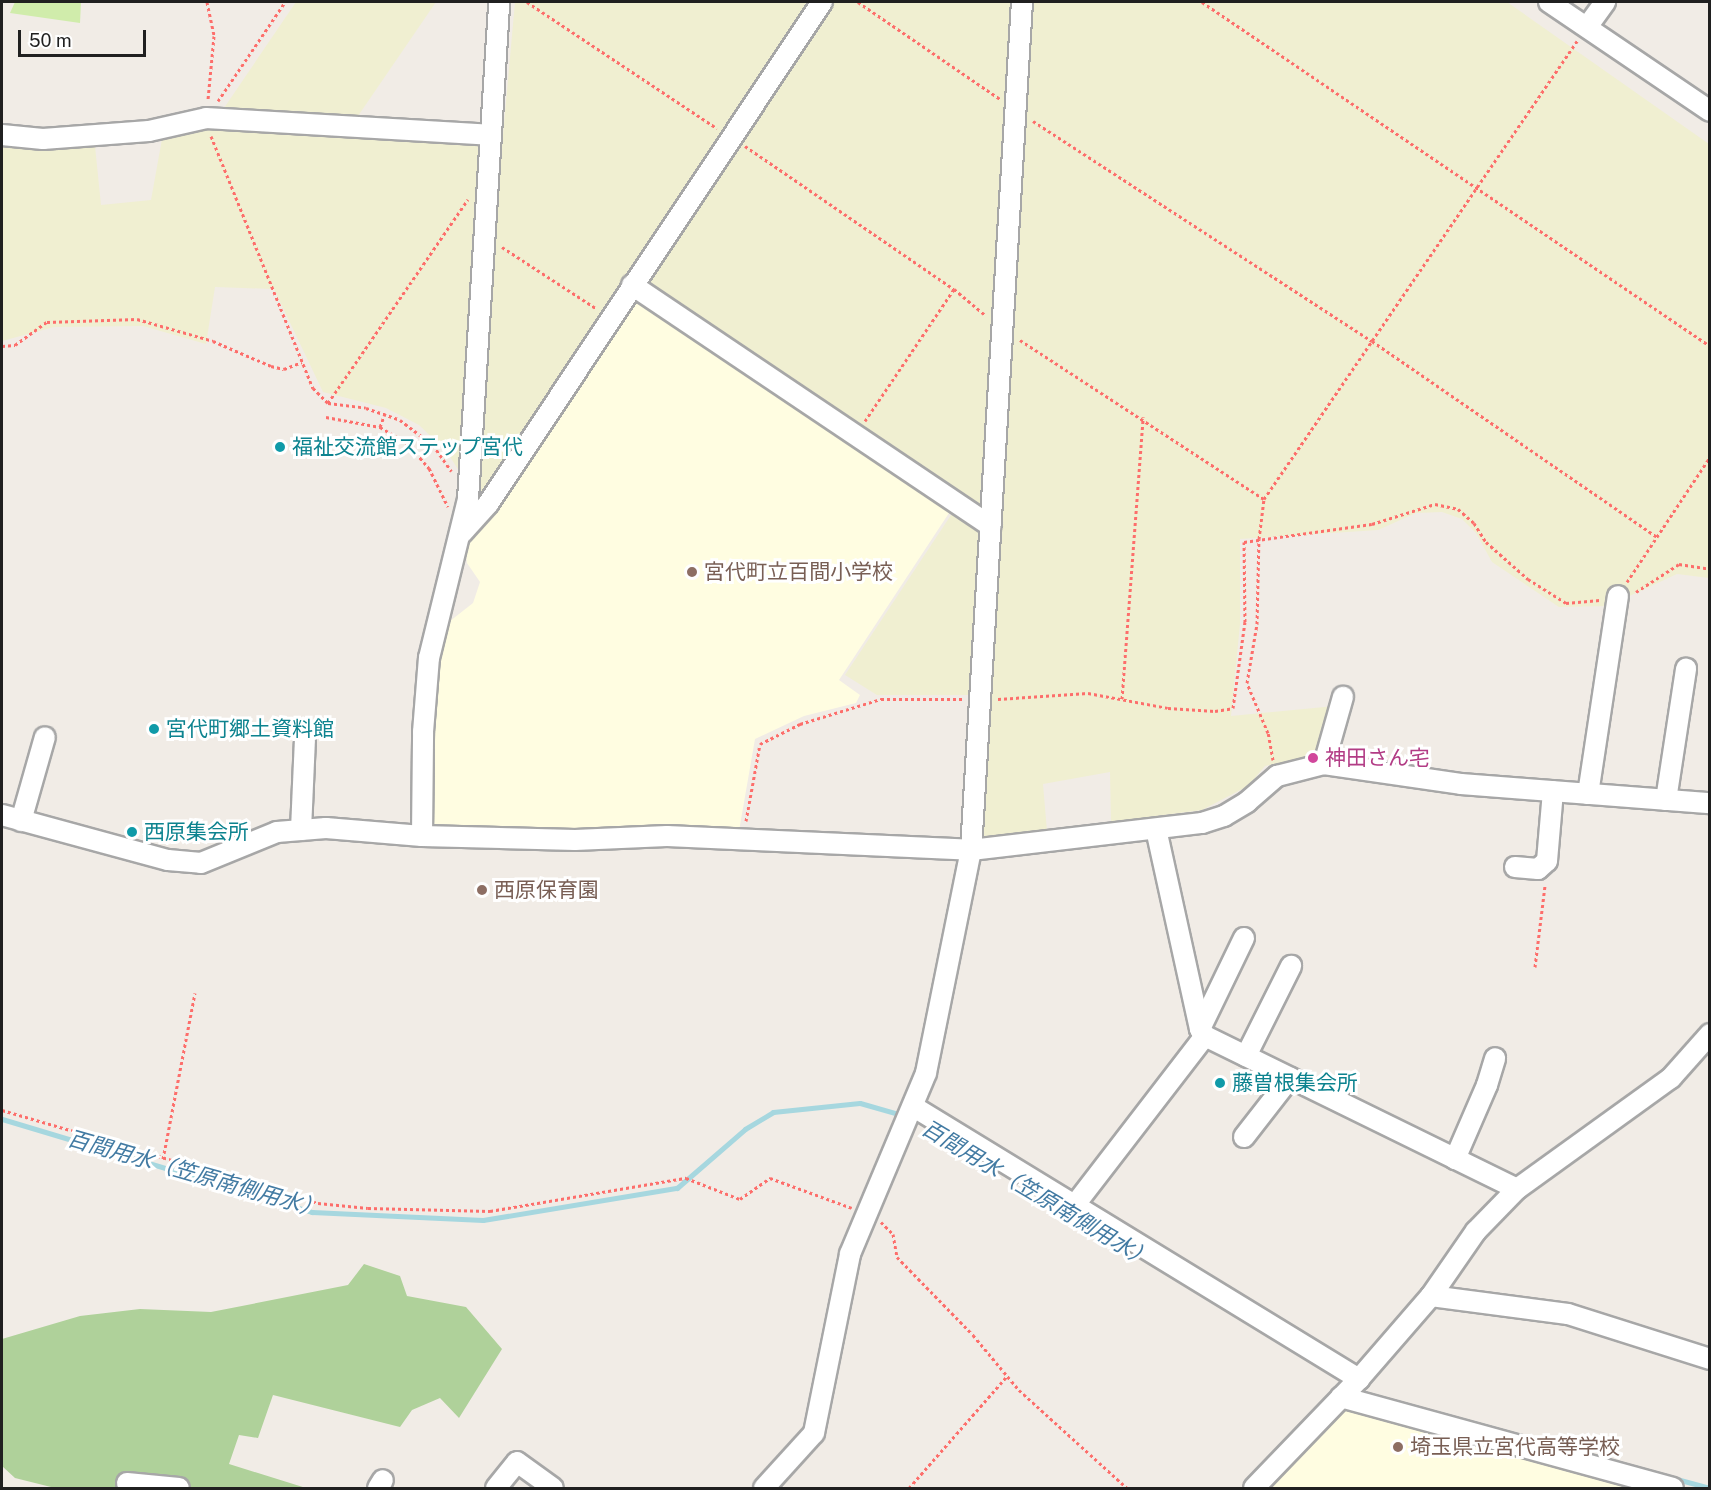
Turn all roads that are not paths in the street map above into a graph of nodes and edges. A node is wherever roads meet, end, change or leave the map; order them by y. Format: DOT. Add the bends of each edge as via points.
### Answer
graph roads {
  1 [pos="499,2"];
  2 [pos="822,2"];
  3 [pos="1022,2"];
  4 [pos="1549,2"];
  5 [pos="1605,2"];
  6 [pos="1587,27"];
  7 [pos="1710,111"];
  8 [pos="2,135"];
  9 [pos="489,135"];
  10 [pos="632,285"];
  11 [pos="991,526"];
  12 [pos="462,533"];
  13 [pos="1618,596"];
  14 [pos="1686,669"];
  15 [pos="1343,698"];
  16 [pos="45,737"];
  17 [pos="305,740"];
  18 [pos="1324,764"];
  19 [pos="1553,791"];
  20 [pos="1588,794"];
  21 [pos="1666,800"];
  22 [pos="1710,803"];
  23 [pos="2,815"];
  24 [pos="21,821"];
  25 [pos="1156,829"];
  26 [pos="301,830"];
  27 [pos="422,836"];
  28 [pos="971,850"];
  29 [pos="1515,867"];
  30 [pos="1244,938"];
  31 [pos="1291,966"];
  32 [pos="1203,1032"];
  33 [pos="1710,1034"];
  34 [pos="1246,1056"];
  35 [pos="1495,1058"];
  36 [pos="1290,1078"];
  37 [pos="914,1107"];
  38 [pos="1244,1137"];
  39 [pos="1455,1159"];
  40 [pos="1516,1189"];
  41 [pos="1074,1206"];
  42 [pos="1431,1296"];
  43 [pos="1710,1359"];
  44 [pos="1359,1379"];
  45 [pos="1341,1397"];
  46 [pos="127,1483"];
  47 [pos="179,1488"];
  48 [pos="496,1488"];
  49 [pos="552,1488"];
  50 [pos="764,1488"];
  51 [pos="1254,1488"];
  52 [pos="1672,1488"];
  1 -- 9 [label="street"];
  2 -- 10 [label="street"];
  3 -- 11 [label="street"];
  4 -- 6 [label="street"];
  5 -- 6 [label="street"];
  6 -- 7 [label="street"];
  8 -- 9 [label="street" via="43,139 149,131 207,118"];
  9 -- 12 [label="street" via="468,499"];
  10 -- 11 [label="street" via="854,438"];
  10 -- 12 [label="street" via="488,504"];
  11 -- 28 [label="street"];
  12 -- 27 [label="street" via="429,658 423,732"];
  13 -- 20 [label="street"];
  14 -- 21 [label="street"];
  15 -- 18 [label="street"];
  16 -- 24 [label="street"];
  17 -- 26 [label="street"];
  18 -- 19 [label="street" via="1461,784"];
  18 -- 25 [label="street" via="1277,776 1224,816"];
  19 -- 20 [label="street"];
  19 -- 29 [label="street" via="1547,861 1538,869"];
  20 -- 21 [label="street"];
  21 -- 22 [label="street"];
  23 -- 24 [label="street"];
  24 -- 26 [label="street" via="168,860 201,863 277,832"];
  25 -- 28 [label="street"];
  25 -- 32 [label="street"];
  26 -- 27 [label="street" via="326,828"];
  27 -- 28 [label="street" via="743,839"];
  28 -- 37 [label="street" via="926,1073"];
  30 -- 32 [label="street"];
  31 -- 34 [label="street"];
  32 -- 34 [label="street"];
  32 -- 41 [label="street"];
  33 -- 40 [label="street" via="1671,1078"];
  34 -- 36 [label="street"];
  35 -- 39 [label="street"];
  36 -- 38 [label="street"];
  36 -- 39 [label="street"];
  37 -- 41 [label="street"];
  37 -- 50 [label="street" via="850,1254 814,1432"];
  39 -- 40 [label="street"];
  40 -- 42 [label="street" via="1476,1230"];
  41 -- 44 [label="street"];
  42 -- 43 [label="street" via="1568,1314"];
  42 -- 44 [label="street"];
  44 -- 45 [label="street"];
  45 -- 51 [label="street"];
  45 -- 52 [label="street"];
  46 -- 47 [label="street"];
  48 -- 49 [label="street" via="517,1462"];
}
